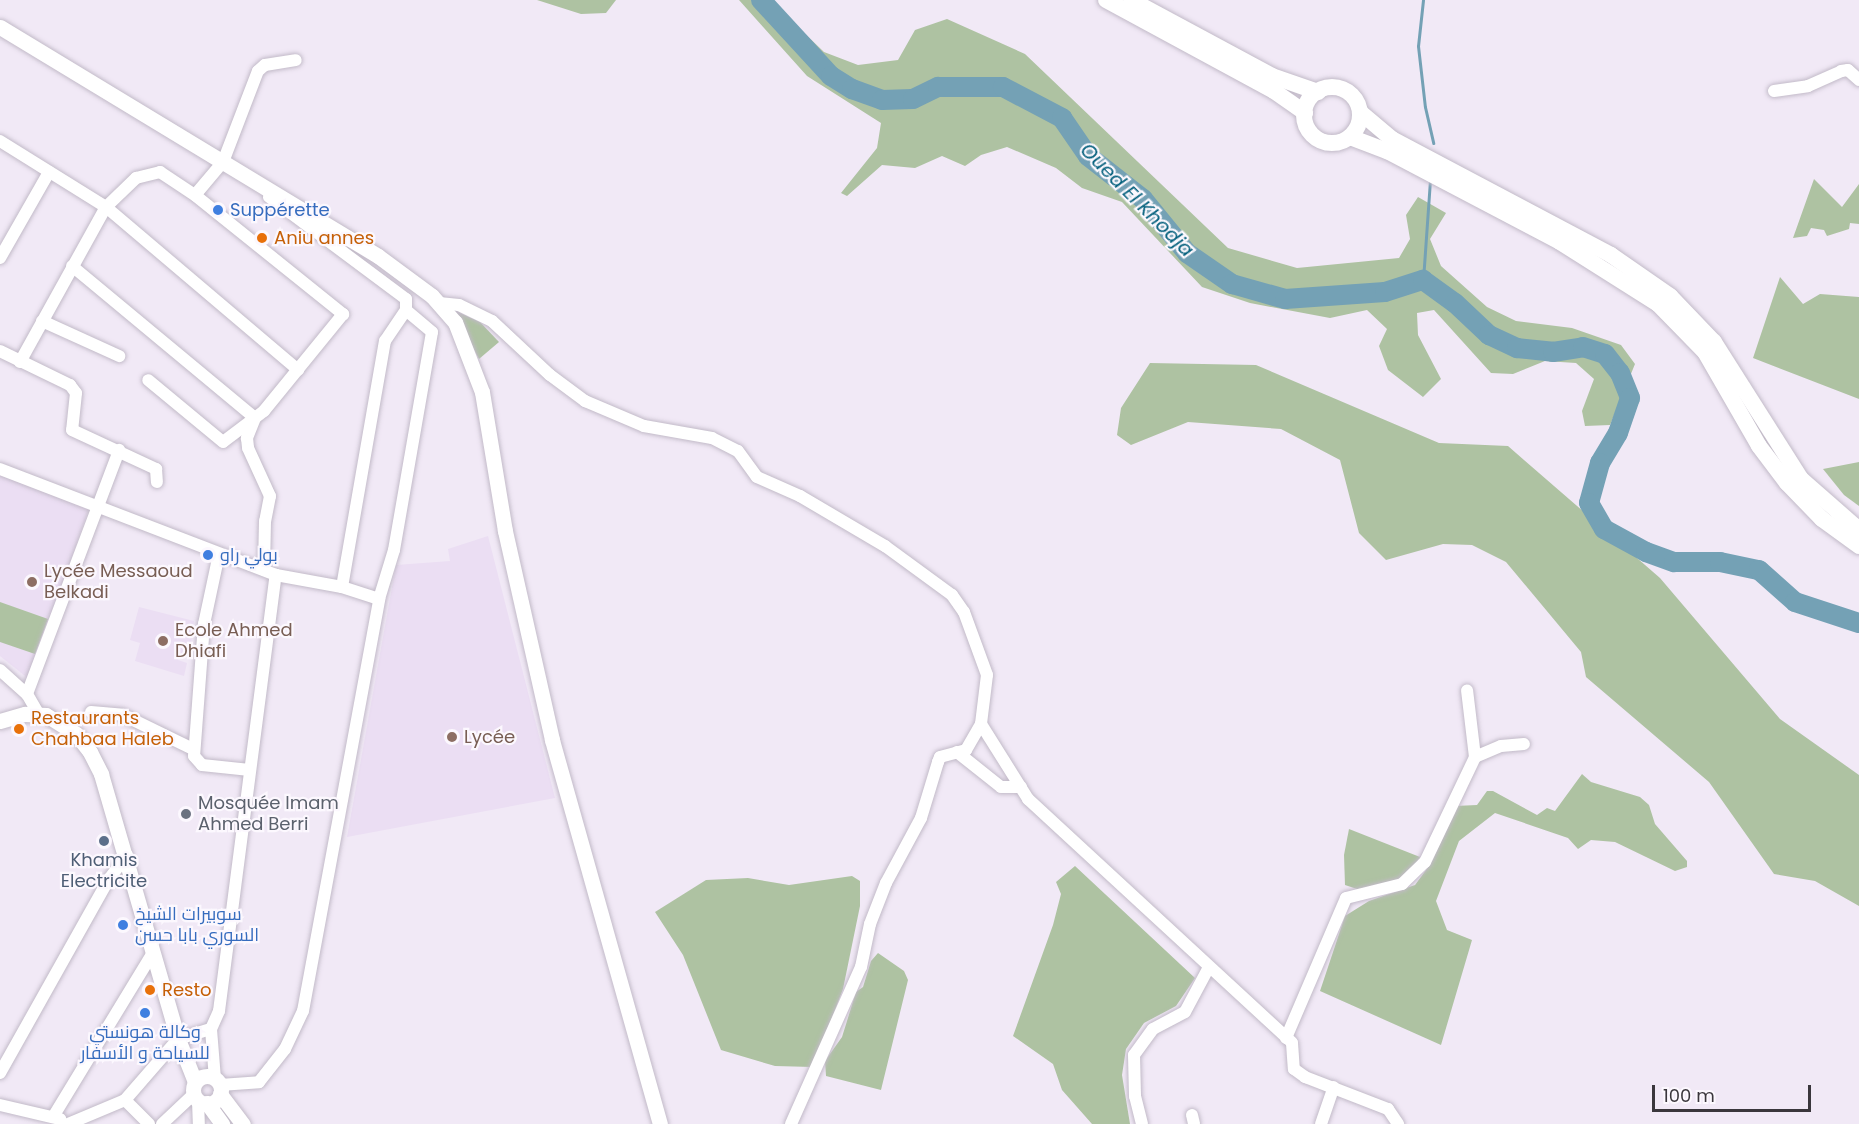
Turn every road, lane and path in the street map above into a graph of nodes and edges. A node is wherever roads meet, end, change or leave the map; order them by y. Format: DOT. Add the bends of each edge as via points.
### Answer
graph roads {
  1 [pos="1106,0"];
  2 [pos="1131,0"];
  3 [pos="0,27"];
  4 [pos="296,60"];
  5 [pos="1859,80"];
  6 [pos="1774,91"];
  7 [pos="1318,92"];
  8 [pos="1360,112"];
  9 [pos="1305,113"];
  10 [pos="1350,137"];
  11 [pos="0,141"];
  12 [pos="223,162"];
  13 [pos="49,172"];
  14 [pos="195,195"];
  15 [pos="106,207"];
  16 [pos="0,258"];
  17 [pos="72,266"];
  18 [pos="439,303"];
  19 [pos="406,310"];
  20 [pos="42,321"];
  21 [pos="0,351"];
  22 [pos="119,356"];
  23 [pos="20,362"];
  24 [pos="298,370"];
  25 [pos="148,380"];
  26 [pos="255,418"];
  27 [pos="119,450"];
  28 [pos="0,469"];
  29 [pos="158,482"];
  30 [pos="99,508"];
  31 [pos="1859,530"];
  32 [pos="1859,546"];
  33 [pos="219,554"];
  34 [pos="270,573"];
  35 [pos="342,587"];
  36 [pos="379,599"];
  37 [pos="0,670"];
  38 [pos="1467,690"];
  39 [pos="27,694"];
  40 [pos="91,712"];
  41 [pos="38,713"];
  42 [pos="0,721"];
  43 [pos="981,724"];
  44 [pos="1524,744"];
  45 [pos="193,749"];
  46 [pos="957,752"];
  47 [pos="1474,757"];
  48 [pos="250,770"];
  49 [pos="1021,788"];
  50 [pos="127,855"];
  51 [pos="152,954"];
  52 [pos="1208,969"];
  53 [pos="211,1029"];
  54 [pos="1286,1038"];
  55 [pos="178,1040"];
  56 [pos="0,1073"];
  57 [pos="1334,1087"];
  58 [pos="207,1089"];
  59 [pos="125,1100"];
  60 [pos="0,1105"];
  61 [pos="53,1117"];
  62 [pos="69,1123"];
  63 [pos="149,1124"];
  64 [pos="162,1124"];
  65 [pos="199,1124"];
  66 [pos="222,1124"];
  67 [pos="243,1124"];
  68 [pos="660,1124"];
  69 [pos="791,1124"];
  70 [pos="1142,1124"];
  71 [pos="1321,1124"];
  72 [pos="1398,1124"];
  1 -- 9 [label="highway"];
  2 -- 7 [label="highway" via="1272,76"];
  3 -- 12 [label="main road"];
  4 -- 12 [label="street" via="266,65 258,71"];
  5 -- 6 [label="street" via="1848,70 1808,86"];
  7 -- 8 [label="highway" via="1334,88 1346,91"];
  7 -- 9 [label="highway" via="1308,101"];
  8 -- 10 [label="highway" via="1359,123"];
  8 -- 31 [label="highway" via="1392,139 1611,255 1670,296 1714,342 1801,479"];
  9 -- 10 [label="highway" via="1310,132 1320,140 1332,143"];
  10 -- 32 [label="highway" via="1388,151 1568,247 1658,304 1705,352 1759,446 1786,483 1822,519"];
  11 -- 13 [label="street"];
  12 -- 14 [label="street"];
  12 -- 18 [label="main road" via="378,256"];
  12 -- 19 [label="street" via="406,300"];
  13 -- 15 [label="street"];
  13 -- 16 [label="street"];
  14 -- 15 [label="street" via="167,174 151,171 136,178"];
  14 -- 24 [label="street" via="344,314"];
  15 -- 17 [label="street"];
  15 -- 24 [label="street"];
  17 -- 20 [label="street"];
  17 -- 26 [label="street"];
  18 -- 43 [label="street" via="459,305 492,321 550,375 585,401 645,426 712,438 738,451 757,477 834,516 936,581 964,612 984,660 987,675"];
  18 -- 68 [label="main road" via="455,322 482,392 506,531 552,740"];
  19 -- 35 [label="street" via="385,341"];
  19 -- 36 [label="street" via="432,332 396,539"];
  20 -- 22 [label="street"];
  20 -- 23 [label="street"];
  21 -- 23 [label="street"];
  23 -- 27 [label="street" via="70,385 76,393 72,430"];
  24 -- 26 [label="street"];
  25 -- 26 [label="street" via="223,442"];
  26 -- 34 [label="street" via="247,438 270,496 265,521"];
  27 -- 29 [label="street" via="156,469"];
  27 -- 30 [label="street"];
  28 -- 30 [label="street"];
  30 -- 33 [label="street"];
  30 -- 39 [label="street"];
  33 -- 34 [label="street"];
  33 -- 45 [label="street" via="204,624"];
  34 -- 35 [label="street"];
  34 -- 48 [label="street"];
  35 -- 36 [label="street"];
  36 -- 58 [label="street" via="303,1011 285,1048 259,1082"];
  37 -- 39 [label="street"];
  38 -- 47 [label="street"];
  39 -- 41 [label="street"];
  40 -- 45 [label="street" via="123,715"];
  41 -- 42 [label="main road"];
  41 -- 50 [label="main road" via="61,723 90,752"];
  43 -- 46 [label="street" via="966,750"];
  43 -- 49 [label="street"];
  44 -- 47 [label="street" via="1501,746"];
  45 -- 48 [label="street" via="202,765"];
  46 -- 49 [label="street" via="1001,787"];
  46 -- 69 [label="street" via="940,757 933,772 921,818 886,883 870,924 861,966"];
  47 -- 54 [label="street" via="1425,862 1415,874 1392,889 1346,898"];
  48 -- 53 [label="street" via="219,1011"];
  49 -- 52 [label="street" via="1036,807"];
  50 -- 51 [label="main road"];
  50 -- 56 [label="street" via="109,879"];
  51 -- 55 [label="main road"];
  51 -- 61 [label="street"];
  52 -- 54 [label="street"];
  52 -- 70 [label="street" via="1185,1012 1153,1029 1134,1055 1135,1096"];
  53 -- 55 [label="street"];
  53 -- 58 [label="street"];
  54 -- 57 [label="street" via="1292,1043 1294,1069"];
  55 -- 58 [label="main road"];
  55 -- 59 [label="street"];
  57 -- 71 [label="street"];
  57 -- 72 [label="street" via="1388,1109"];
  58 -- 64 [label="street"];
  58 -- 65 [label="street"];
  58 -- 66 [label="main road"];
  58 -- 67 [label="main road"];
  59 -- 62 [label="street"];
  59 -- 63 [label="street"];
  60 -- 61 [label="street"];
  61 -- 62 [label="street"];
}
